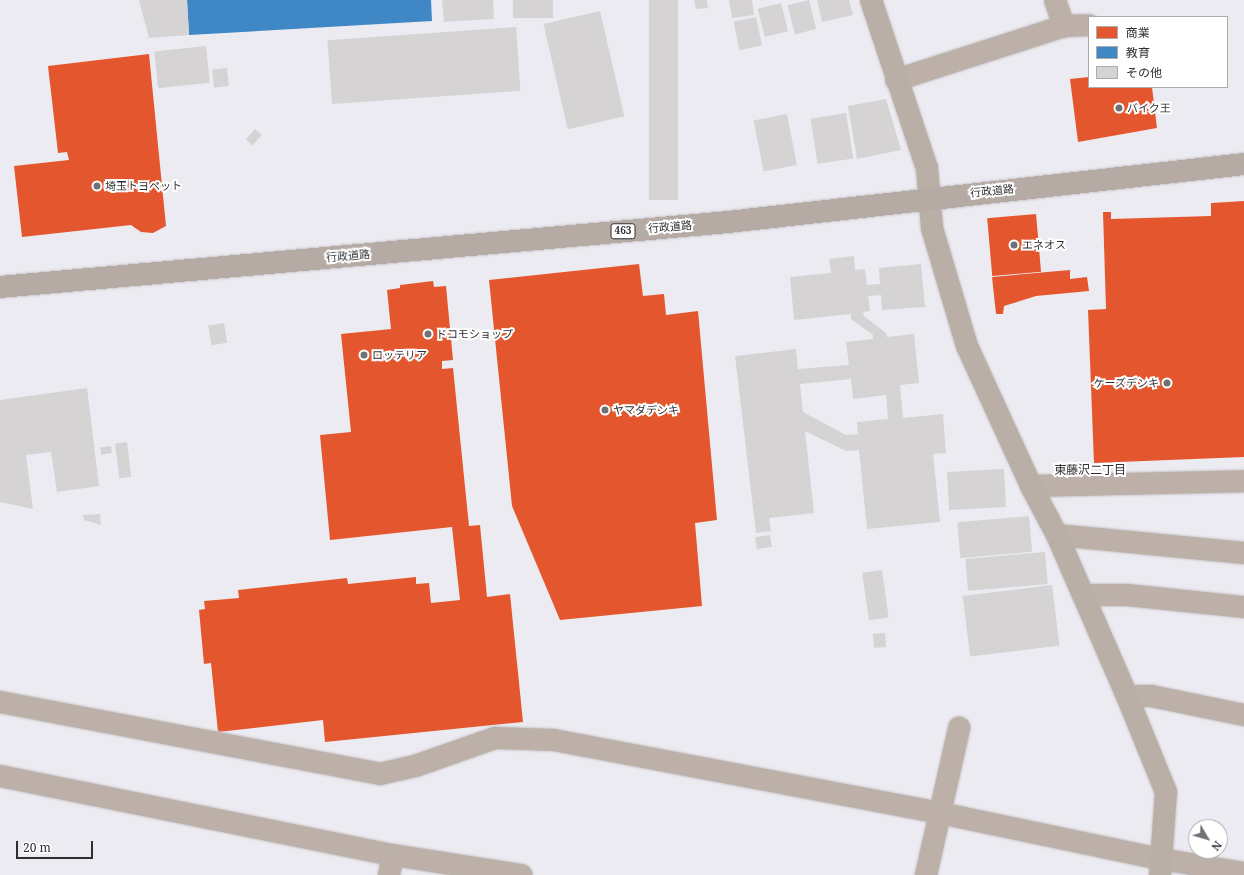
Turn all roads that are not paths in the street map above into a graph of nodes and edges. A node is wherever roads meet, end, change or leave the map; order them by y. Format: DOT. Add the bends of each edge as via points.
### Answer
graph roads {
  1 [pos="871,0"];
  2 [pos="1055,0"];
  3 [pos="1088,25"];
  4 [pos="1064,26"];
  5 [pos="896,80"];
  6 [pos="1244,164"];
  7 [pos="929,198"];
  8 [pos="0,286"];
  9 [pos="1244,481"];
  10 [pos="1031,486"];
  11 [pos="1057,535"];
  12 [pos="1244,553"];
  13 [pos="1083,595"];
  14 [pos="1244,607"];
  15 [pos="1127,696"];
  16 [pos="0,702"];
  17 [pos="1244,715"];
  18 [pos="959,728"];
  19 [pos="0,776"];
  20 [pos="940,813"];
  21 [pos="391,865"];
  22 [pos="1160,867"];
  23 [pos="1244,874"];
  24 [pos="521,875"];
  25 [pos="926,875"];
  1 -- 5 [label="street"];
  2 -- 4 [label="street"];
  3 -- 4 [label="street"];
  4 -- 5 [label="street"];
  5 -- 7 [label="street" via="926,168"];
  6 -- 7 [label="highway, 行政道路 / 463"];
  7 -- 8 [label="highway, 行政道路 / 463" via="728,222"];
  7 -- 10 [label="street" via="932,228 967,346"];
  9 -- 10 [label="street"];
  10 -- 11 [label="street"];
  11 -- 12 [label="street"];
  11 -- 13 [label="street"];
  13 -- 14 [label="street" via="1127,595"];
  13 -- 15 [label="street"];
  15 -- 17 [label="street" via="1151,696"];
  15 -- 22 [label="street" via="1166,792"];
  16 -- 20 [label="street" via="380,774 418,765 495,738 554,740"];
  18 -- 20 [label="street"];
  19 -- 21 [label="street"];
  20 -- 22 [label="street"];
  20 -- 25 [label="street"];
  21 -- 24 [label="street"];
  22 -- 23 [label="street"];
}
